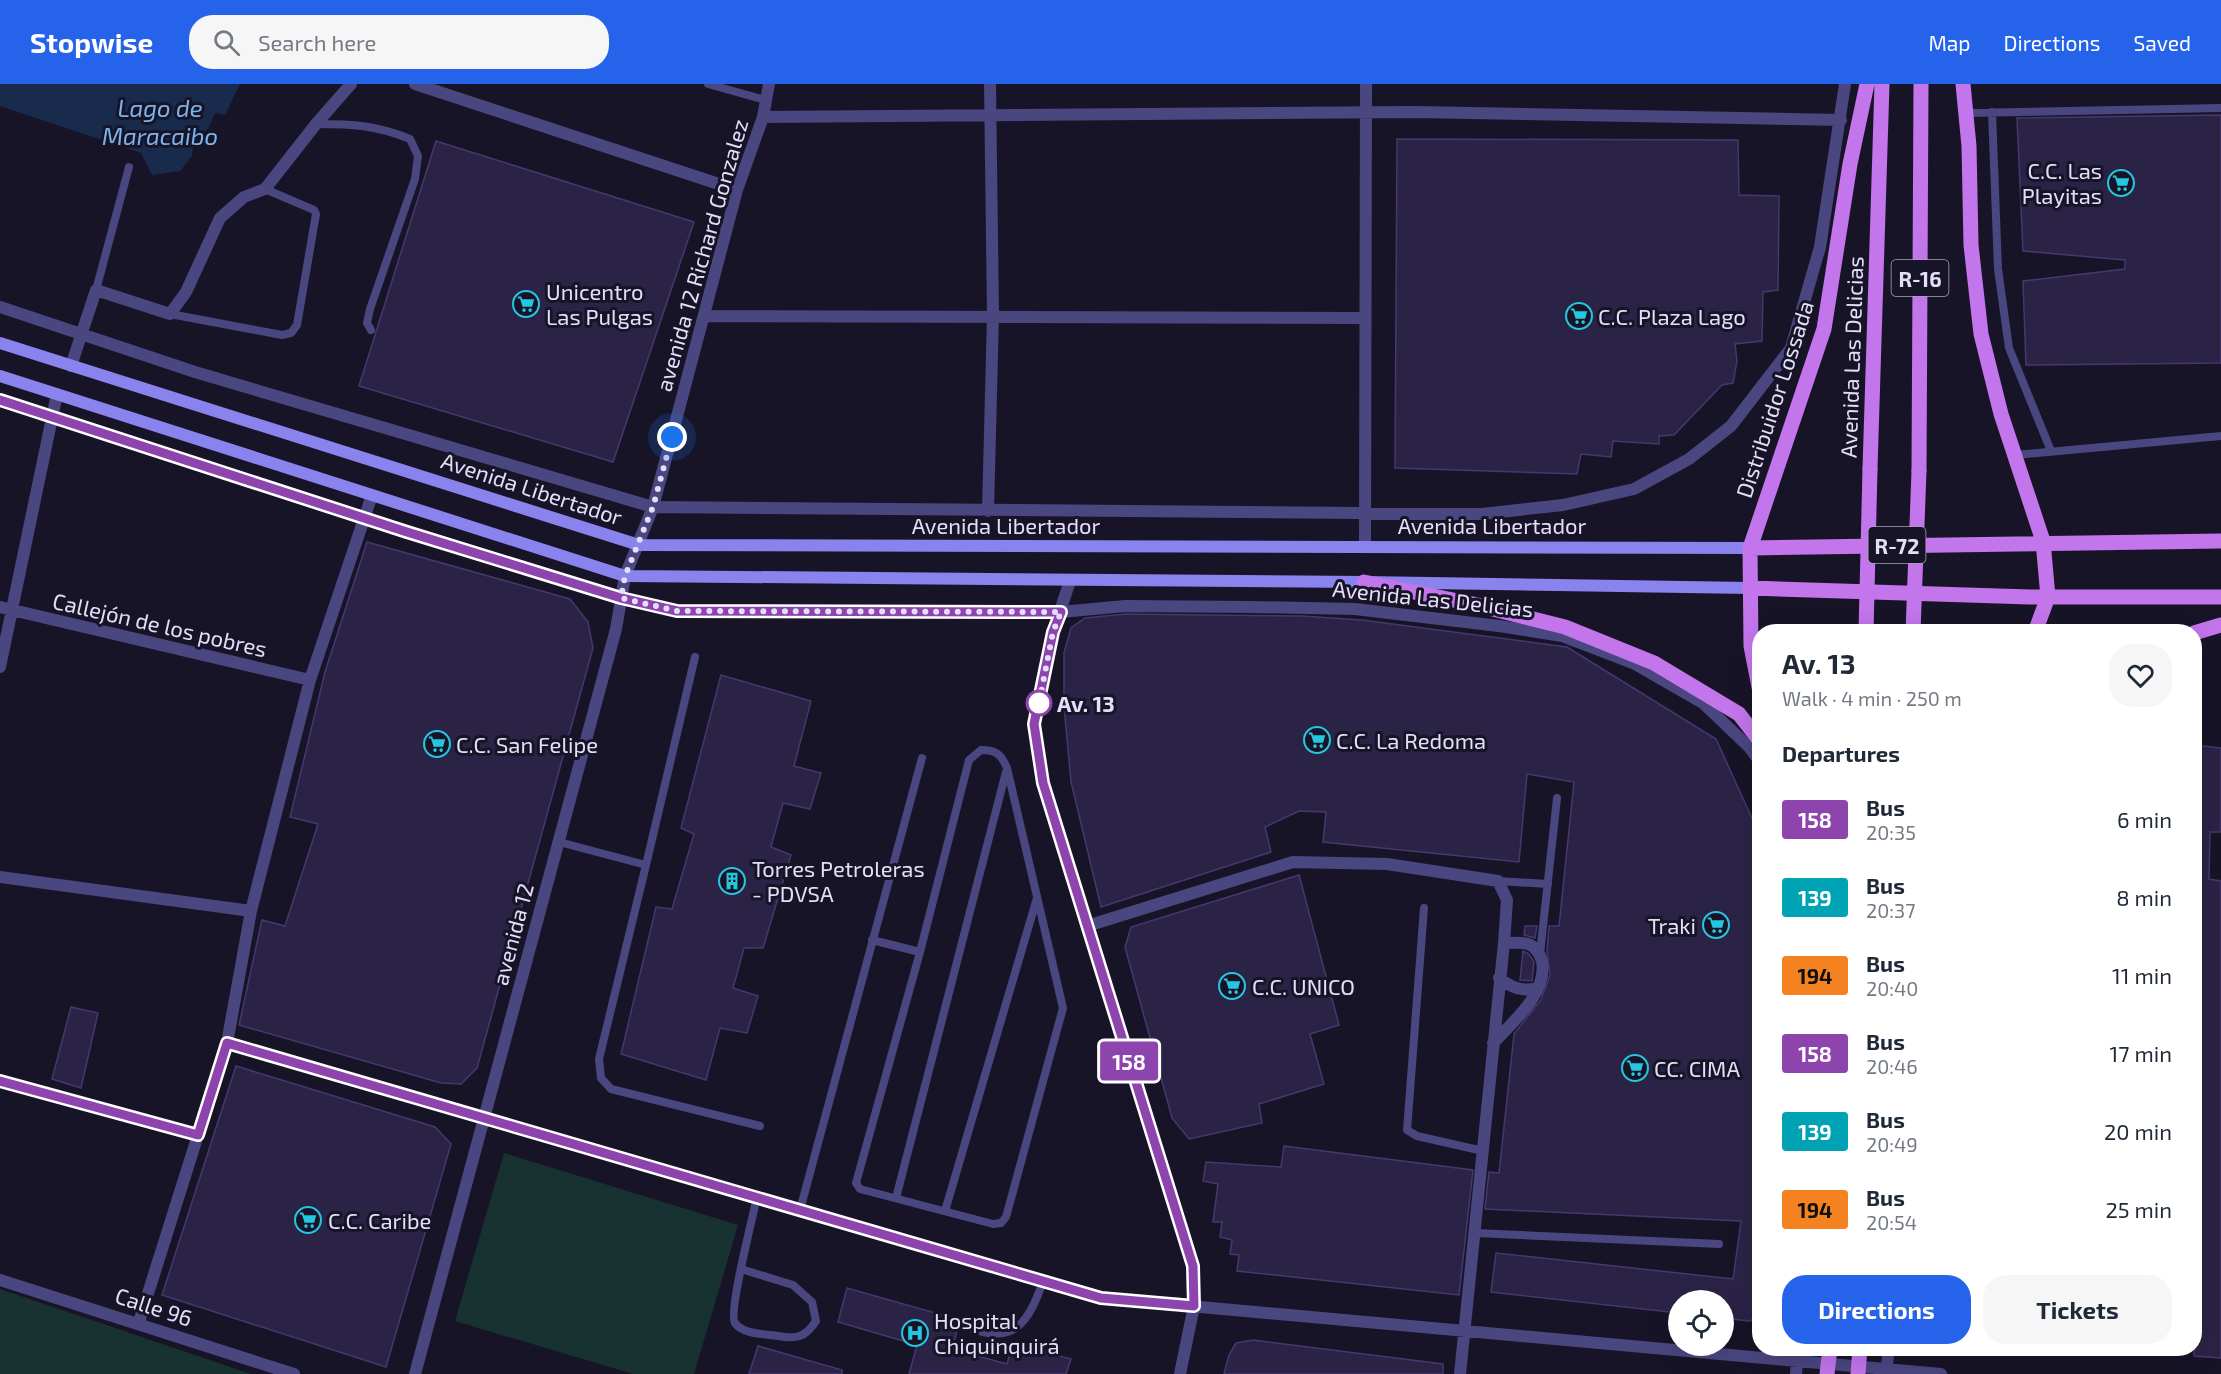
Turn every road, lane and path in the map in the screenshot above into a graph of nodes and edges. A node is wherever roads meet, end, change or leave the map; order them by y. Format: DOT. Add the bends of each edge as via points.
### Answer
graph roads {
  1 [pos="351,84"];
  2 [pos="415,84"];
  3 [pos="708,84"];
  4 [pos="769,84"];
  5 [pos="990,84"];
  6 [pos="1366,84"];
  7 [pos="1845,84"];
  8 [pos="1867,84"];
  9 [pos="1882,84"];
  10 [pos="1921,84"];
  11 [pos="1963,84"];
  12 [pos="765,100"];
  13 [pos="2221,108"];
  14 [pos="1992,112"];
  15 [pos="1367,113"];
  16 [pos="1967,113"];
  17 [pos="989,115"];
  18 [pos="763,117"];
  19 [pos="1840,120"];
  20 [pos="316,124"];
  21 [pos="129,167"];
  22 [pos="265,189"];
  23 [pos="737,190"];
  24 [pos="96,291"];
  25 [pos="0,308"];
  26 [pos="170,314"];
  27 [pos="993,315"];
  28 [pos="704,316"];
  29 [pos="1365,318"];
  30 [pos="371,330"];
  31 [pos="83,335"];
  32 [pos="0,343"];
  33 [pos="71,366"];
  34 [pos="0,376"];
  35 [pos="57,394"];
  36 [pos="0,400"];
  37 [pos="52,417"];
  38 [pos="2221,436"];
  39 [pos="2051,451"];
  40 [pos="2015,454"];
  41 [pos="372,495"];
  42 [pos="653,507"];
  43 [pos="988,511"];
  44 [pos="1364,514"];
  45 [pos="365,518"];
  46 [pos="2043,541"];
  47 [pos="2221,541"];
  48 [pos="639,545"];
  49 [pos="1365,547"];
  50 [pos="1750,548"];
  51 [pos="625,576"];
  52 [pos="1070,581"];
  53 [pos="1364,582"];
  54 [pos="1749,588"];
  55 [pos="2048,597"];
  56 [pos="2221,597"];
  57 [pos="621,598"];
  58 [pos="0,608"];
  59 [pos="13,611"];
  60 [pos="1061,612"];
  61 [pos="1866,624"];
  62 [pos="1913,624"];
  63 [pos="2038,624"];
  64 [pos="2221,625"];
  65 [pos="2202,631"];
  66 [pos="1752,651"];
  67 [pos="695,657"];
  68 [pos="0,667"];
  69 [pos="310,680"];
  70 [pos="1752,731"];
  71 [pos="1752,751"];
  72 [pos="922,758"];
  73 [pos="1007,768"];
  74 [pos="1557,798"];
  75 [pos="559,842"];
  76 [pos="646,865"];
  77 [pos="0,877"];
  78 [pos="1498,881"];
  79 [pos="1548,884"];
  80 [pos="1037,896"];
  81 [pos="1424,908"];
  82 [pos="251,911"];
  83 [pos="1087,926"];
  84 [pos="872,940"];
  85 [pos="1504,943"];
  86 [pos="920,952"];
  87 [pos="1540,954"];
  88 [pos="1499,978"];
  89 [pos="1538,988"];
  90 [pos="227,1043"];
  91 [pos="1493,1043"];
  92 [pos="0,1081"];
  93 [pos="484,1120"];
  94 [pos="760,1126"];
  95 [pos="198,1135"];
  96 [pos="1483,1151"];
  97 [pos="757,1197"];
  98 [pos="896,1198"];
  99 [pos="800,1210"];
  100 [pos="945,1211"];
  101 [pos="1475,1233"];
  102 [pos="1719,1244"];
  103 [pos="741,1269"];
  104 [pos="0,1280"];
  105 [pos="1043,1281"];
  106 [pos="1194,1306"];
  107 [pos="139,1322"];
  108 [pos="966,1326"];
  109 [pos="1464,1330"];
  110 [pos="1752,1351"];
  111 [pos="1797,1356"];
  112 [pos="1805,1356"];
  113 [pos="1888,1356"];
  114 [pos="1828,1362"];
  115 [pos="1858,1370"];
  116 [pos="1886,1371"];
  117 [pos="294,1374"];
  118 [pos="415,1374"];
  119 [pos="1180,1374"];
  120 [pos="1460,1374"];
  121 [pos="1796,1374"];
  122 [pos="1941,1374"];
  1 -- 20 [label="street"];
  2 -- 23 [label="street"];
  3 -- 12 [label="lane"];
  4 -- 12 [label="street, avenida 12 Richard Gonzalez"];
  5 -- 17 [label="street"];
  6 -- 15 [label="street"];
  7 -- 19 [label="street"];
  8 -- 50 [label="main road, Distribuidor Lossada" via="1824,329"];
  9 -- 61 [label="main road, Avenida Las Delicias / R-16, bridge"];
  10 -- 62 [label="main road, R-16, bridge" via="1919,471"];
  11 -- 16 [label="main road"];
  12 -- 18 [label="street, avenida 12 Richard Gonzalez"];
  13 -- 14 [label="lane"];
  14 -- 16 [label="lane"];
  14 -- 39 [label="lane" via="1998,269 2009,348"];
  15 -- 17 [label="street"];
  15 -- 19 [label="street"];
  15 -- 29 [label="street"];
  16 -- 40 [label="main road" via="1971,245 1982,334"];
  17 -- 18 [label="street"];
  17 -- 27 [label="street"];
  18 -- 23 [label="street, avenida 12 Richard Gonzalez"];
  19 -- 44 [label="street" via="1820,247 1791,348 1731,426 1689,459 1634,489 1563,505 1482,514"];
  20 -- 22 [label="street"];
  20 -- 30 [label="lane" via="382,128 410,139 418,156 415,179 370,309"];
  21 -- 24 [label="lane"];
  22 -- 26 [label="street" via="244,197 220,218 186,292"];
  22 -- 26 [label="lane" via="316,214 297,324 291,333 282,335"];
  23 -- 28 [label="street, avenida 12 Richard Gonzalez"];
  24 -- 26 [label="street"];
  24 -- 31 [label="street"];
  25 -- 31 [label="street"];
  27 -- 28 [label="street"];
  27 -- 29 [label="street"];
  27 -- 43 [label="street"];
  28 -- 42 [label="street, avenida 12 Richard Gonzalez"];
  29 -- 44 [label="street"];
  31 -- 33 [label="street"];
  31 -- 42 [label="street" via="195,372"];
  32 -- 33 [label="main road, Avenida Libertador / R-72"];
  33 -- 48 [label="main road, Avenida Libertador / R-72"];
  34 -- 35 [label="main road, R-72"];
  35 -- 37 [label="street"];
  35 -- 41 [label="main road, R-72"];
  36 -- 37 [label="street, Avenida Las Delicias"];
  37 -- 45 [label="street, Avenida Las Delicias"];
  37 -- 59 [label="street"];
  38 -- 39 [label="lane"];
  39 -- 40 [label="lane"];
  40 -- 46 [label="main road"];
  41 -- 45 [label="street"];
  41 -- 51 [label="main road, R-72"];
  42 -- 43 [label="street"];
  42 -- 48 [label="street, avenida 12"];
  43 -- 44 [label="street"];
  44 -- 49 [label="street"];
  45 -- 57 [label="street, Avenida Las Delicias"];
  45 -- 69 [label="street"];
  46 -- 47 [label="main road, R-72"];
  46 -- 50 [label="main road, Avenida Libertador / R-72"];
  46 -- 55 [label="main road"];
  48 -- 49 [label="main road, Avenida Libertador / R-72"];
  48 -- 51 [label="street, avenida 12"];
  49 -- 50 [label="main road, Avenida Libertador / R-72"];
  50 -- 54 [label="main road, Distribuidor Lossada"];
  51 -- 52 [label="main road, R-72"];
  51 -- 57 [label="street, avenida 12"];
  52 -- 53 [label="main road, R-72"];
  52 -- 60 [label="street"];
  53 -- 54 [label="main road, R-72"];
  53 -- 70 [label="main road" via="1565,627 1654,663 1738,714"];
  54 -- 55 [label="main road, R-72"];
  54 -- 66 [label="main road, Distribuidor Lossada"];
  55 -- 56 [label="main road, R-72"];
  55 -- 63 [label="main road"];
  57 -- 60 [label="street, Avenida Las Delicias" via="677,611"];
  57 -- 75 [label="street, avenida 12"];
  58 -- 59 [label="street, Callejón de los pobres"];
  59 -- 68 [label="street"];
  59 -- 69 [label="street, Callejón de los pobres"];
  60 -- 71 [label="street, Avenida Las Delicias" via="1125,606 1355,609 1562,636 1635,664 1704,703"];
  60 -- 83 [label="street" via="1053,632 1034,724 1043,783"];
  64 -- 65 [label="main road"];
  67 -- 76 [label="lane"];
  69 -- 82 [label="street"];
  72 -- 84 [label="lane"];
  73 -- 80 [label="lane"];
  73 -- 86 [label="lane" via="994,750 981,750 969,760"];
  73 -- 98 [label="lane"];
  74 -- 79 [label="lane"];
  75 -- 76 [label="lane"];
  75 -- 93 [label="street, avenida 12"];
  76 -- 94 [label="lane" via="599,1059 601,1078 611,1089"];
  77 -- 82 [label="street"];
  78 -- 79 [label="lane"];
  78 -- 83 [label="street" via="1387,864 1293,862"];
  78 -- 85 [label="street" via="1507,900"];
  79 -- 87 [label="lane"];
  80 -- 100 [label="lane"];
  80 -- 100 [label="lane" via="1063,1008 1006,1217 993,1224"];
  81 -- 96 [label="lane" via="1407,1130 1417,1136"];
  82 -- 90 [label="street"];
  83 -- 106 [label="street" via="1193,1266"];
  84 -- 86 [label="lane"];
  84 -- 99 [label="lane"];
  85 -- 87 [label="street" via="1528,944"];
  85 -- 88 [label="street"];
  86 -- 98 [label="lane" via="856,1183 860,1189"];
  87 -- 89 [label="street" via="1543,970"];
  88 -- 89 [label="street" via="1525,992"];
  88 -- 91 [label="street"];
  89 -- 91 [label="street" via="1524,1010"];
  90 -- 93 [label="street"];
  90 -- 95 [label="street"];
  91 -- 96 [label="street"];
  92 -- 95 [label="street"];
  93 -- 97 [label="street"];
  93 -- 118 [label="street, avenida 12"];
  95 -- 107 [label="street"];
  96 -- 101 [label="street"];
  97 -- 99 [label="street"];
  97 -- 103 [label="lane"];
  98 -- 100 [label="lane"];
  99 -- 105 [label="street"];
  101 -- 102 [label="lane"];
  101 -- 109 [label="street"];
  103 -- 103 [label="lane" via="731,1316 736,1325 794,1339 808,1334 816,1321 812,1302 793,1285"];
  104 -- 107 [label="street, Calle 96"];
  105 -- 106 [label="street" via="1101,1298"];
  105 -- 108 [label="lane" via="1034,1309 1022,1325 1001,1335"];
  106 -- 109 [label="street"];
  106 -- 119 [label="street"];
  107 -- 117 [label="street, Calle 96"];
  109 -- 110 [label="street"];
  109 -- 120 [label="street"];
  111 -- 121 [label="street"];
  112 -- 114 [label="street"];
  113 -- 116 [label="street"];
  114 -- 115 [label="street"];
  115 -- 116 [label="street"];
  116 -- 122 [label="street"];
}
